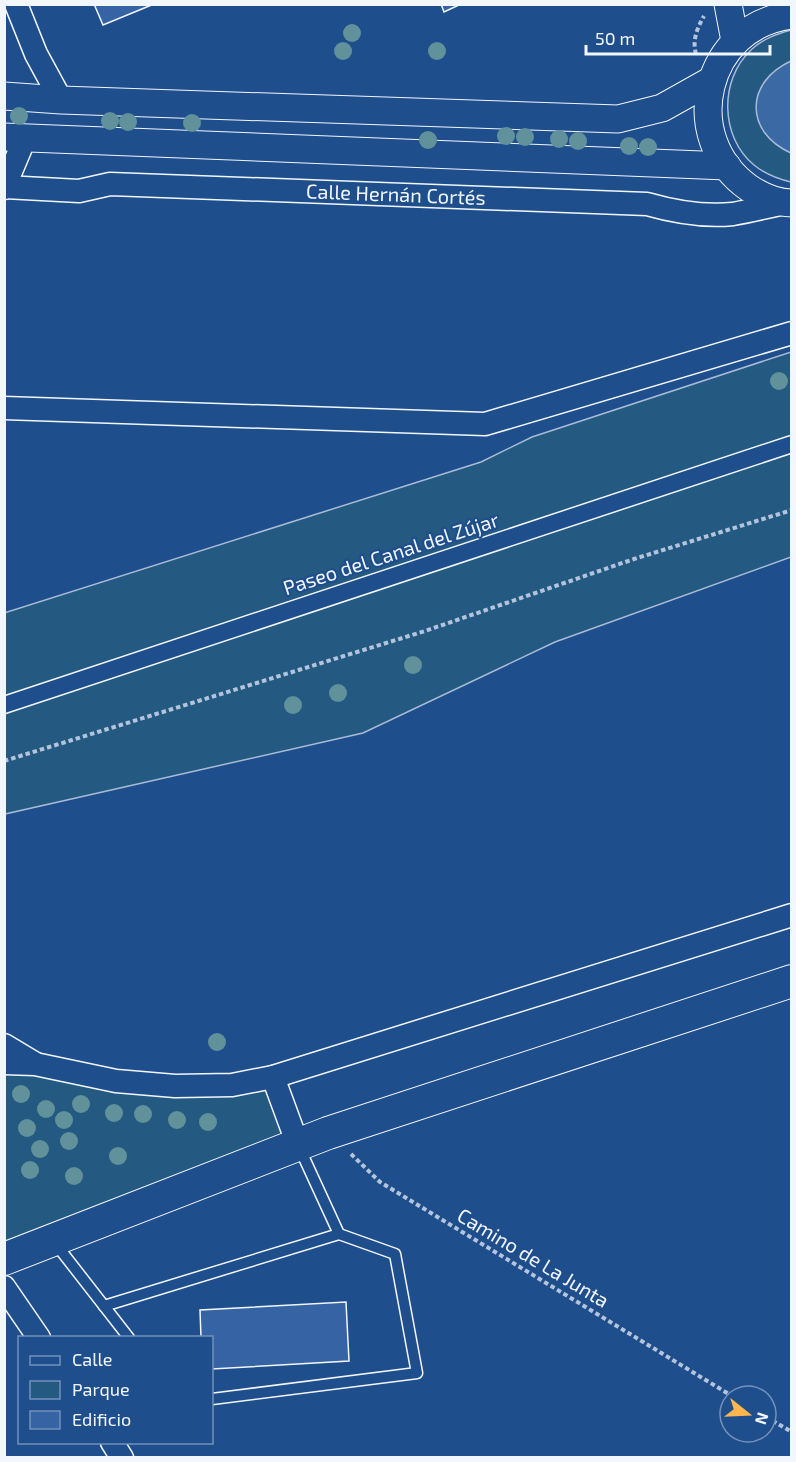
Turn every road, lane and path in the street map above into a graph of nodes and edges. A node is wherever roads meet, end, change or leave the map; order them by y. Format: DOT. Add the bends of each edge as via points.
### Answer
graph roads {
  1 [pos="16,4"];
  2 [pos="792,15"];
  3 [pos="729,18"];
  4 [pos="36,54"];
  5 [pos="712,80"];
  6 [pos="13,96"];
  7 [pos="61,100"];
  8 [pos="15,137"];
  9 [pos="727,166"];
  10 [pos="5,187"];
  11 [pos="788,203"];
  12 [pos="792,333"];
  13 [pos="4,408"];
  14 [pos="792,444"];
  15 [pos="792,510"];
  16 [pos="4,705"];
  17 [pos="4,761"];
  18 [pos="792,915"];
  19 [pos="792,981"];
  20 [pos="4,1045"];
  21 [pos="4,1063"];
  22 [pos="35,1064"];
  23 [pos="4,1072"];
  24 [pos="273,1077"];
  25 [pos="328,1133"];
  26 [pos="298,1145"];
  27 [pos="339,1234"];
  28 [pos="53,1240"];
  29 [pos="4,1259"];
  30 [pos="4,1287"];
  31 [pos="104,1306"];
  32 [pos="38,1336"];
  33 [pos="127,1336"];
  34 [pos="718,1387"];
  35 [pos="213,1399"];
  36 [pos="778,1424"];
  37 [pos="792,1432"];
  38 [pos="113,1444"];
  39 [pos="122,1458"];
  1 -- 4 [label="street"];
  2 -- 3 [label="street" via="756,26"];
  3 -- 5 [label="street" via="721,59"];
  4 -- 6 [label="street" via="31,79"];
  4 -- 7 [label="street"];
  5 -- 7 [label="street" via="662,108 618,119"];
  5 -- 9 [label="street" via="707,112 713,144"];
  6 -- 7 [label="street"];
  8 -- 9 [label="street"];
  8 -- 10 [label="street"];
  9 -- 11 [label="street" via="759,195"];
  10 -- 11 [label="street, Calle Hernán Cortés" via="79,191 110,184 647,204 699,214 731,214"];
  12 -- 13 [label="street" via="485,424"];
  14 -- 16 [label="street, Paseo del Canal del Zújar"];
  15 -- 17 [label="path" via="425,631"];
  18 -- 24 [label="street"];
  19 -- 25 [label="main road"];
  20 -- 22 [label="street"];
  21 -- 22 [label="street"];
  22 -- 23 [label="street"];
  22 -- 24 [label="street" via="116,1081 175,1086 232,1085"];
  24 -- 26 [label="street"];
  25 -- 26 [label="main road"];
  25 -- 34 [label="path, Camino de La Junta" via="380,1182"];
  26 -- 27 [label="lane"];
  26 -- 28 [label="main road"];
  27 -- 31 [label="lane"];
  27 -- 35 [label="lane" via="395,1254 417,1373"];
  28 -- 29 [label="main road"];
  28 -- 31 [label="lane"];
  30 -- 32 [label="street"];
  31 -- 33 [label="lane"];
  36 -- 37 [label="path"];
  38 -- 39 [label="street"];
}
